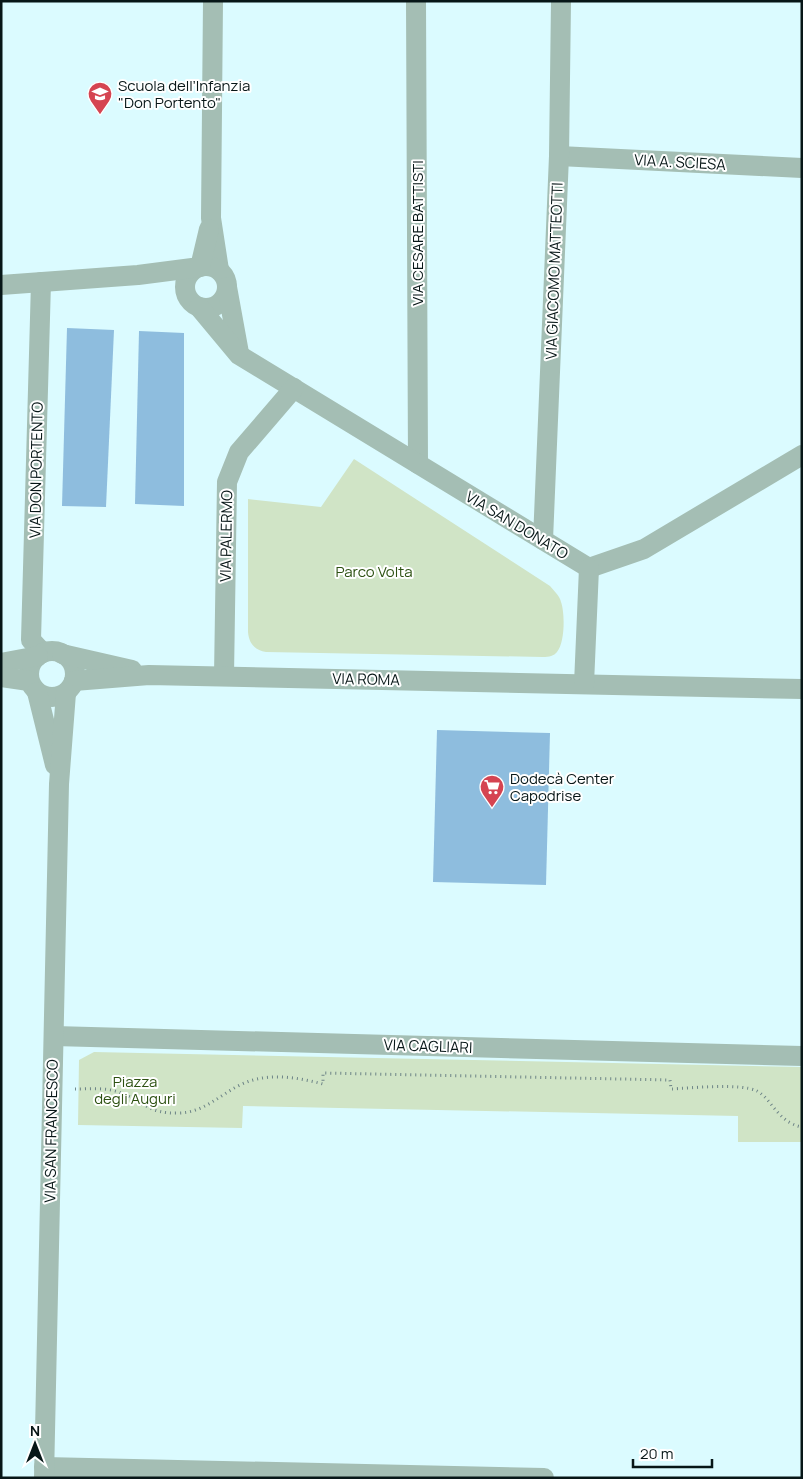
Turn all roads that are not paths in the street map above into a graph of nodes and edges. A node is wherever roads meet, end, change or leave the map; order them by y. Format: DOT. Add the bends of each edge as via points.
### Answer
graph roads {
  1 [pos="213,1"];
  2 [pos="416,1"];
  3 [pos="561,1"];
  4 [pos="559,156"];
  5 [pos="802,168"];
  6 [pos="138,275"];
  7 [pos="215,275"];
  8 [pos="41,282"];
  9 [pos="1,285"];
  10 [pos="185,290"];
  11 [pos="199,307"];
  12 [pos="239,355"];
  13 [pos="294,388"];
  14 [pos="802,455"];
  15 [pos="418,464"];
  16 [pos="543,540"];
  17 [pos="588,568"];
  18 [pos="48,654"];
  19 [pos="1,663"];
  20 [pos="148,674"];
  21 [pos="224,676"];
  22 [pos="1,677"];
  23 [pos="584,684"];
  24 [pos="33,687"];
  25 [pos="70,687"];
  26 [pos="802,689"];
  27 [pos="59,784"];
  28 [pos="54,1036"];
  29 [pos="802,1056"];
  30 [pos="44,1473"];
  31 [pos="544,1478"];
  1 -- 7 [label="street" via="211,218"];
  2 -- 15 [label="street, VIA CESARE BATTISTI"];
  3 -- 4 [label="street, VIA GIACOMO MATTEOTTI"];
  4 -- 5 [label="street, VIA A. SCIESA"];
  4 -- 16 [label="street, VIA GIACOMO MATTEOTTI"];
  6 -- 7 [label="street"];
  6 -- 8 [label="street"];
  6 -- 10 [label="street"];
  7 -- 10 [label="street" via="190,273"];
  7 -- 11 [label="street" via="225,297 218,304"];
  7 -- 12 [label="street"];
  8 -- 9 [label="street"];
  8 -- 18 [label="street, VIA DON PORTENTO" via="32,640"];
  10 -- 11 [label="street" via="189,300"];
  11 -- 12 [label="street, VIA SAN DONATO"];
  12 -- 13 [label="street, VIA SAN DONATO"];
  13 -- 15 [label="street, VIA SAN DONATO"];
  13 -- 21 [label="street, VIA PALERMO" via="238,452 227,482"];
  14 -- 17 [label="street" via="644,549"];
  15 -- 16 [label="street, VIA SAN DONATO"];
  16 -- 17 [label="street, VIA SAN DONATO"];
  17 -- 23 [label="street"];
  18 -- 19 [label="street, VIA ROMA"];
  18 -- 20 [label="street, VIA ROMA"];
  18 -- 24 [label="street" via="33,660 30,667"];
  18 -- 25 [label="street" via="72,662 76,675"];
  20 -- 21 [label="street, VIA ROMA"];
  20 -- 25 [label="street, VIA ROMA"];
  21 -- 23 [label="street, VIA ROMA"];
  22 -- 24 [label="street"];
  23 -- 26 [label="street, VIA ROMA"];
  24 -- 25 [label="street" via="51,698 59,697"];
  24 -- 27 [label="street, VIA SAN FRANCESCO"];
  25 -- 27 [label="street, VIA SAN FRANCESCO"];
  27 -- 28 [label="street, VIA SAN FRANCESCO"];
  28 -- 29 [label="street, VIA CAGLIARI"];
  28 -- 30 [label="street, VIA SAN FRANCESCO"];
  30 -- 31 [label="street"];
}
